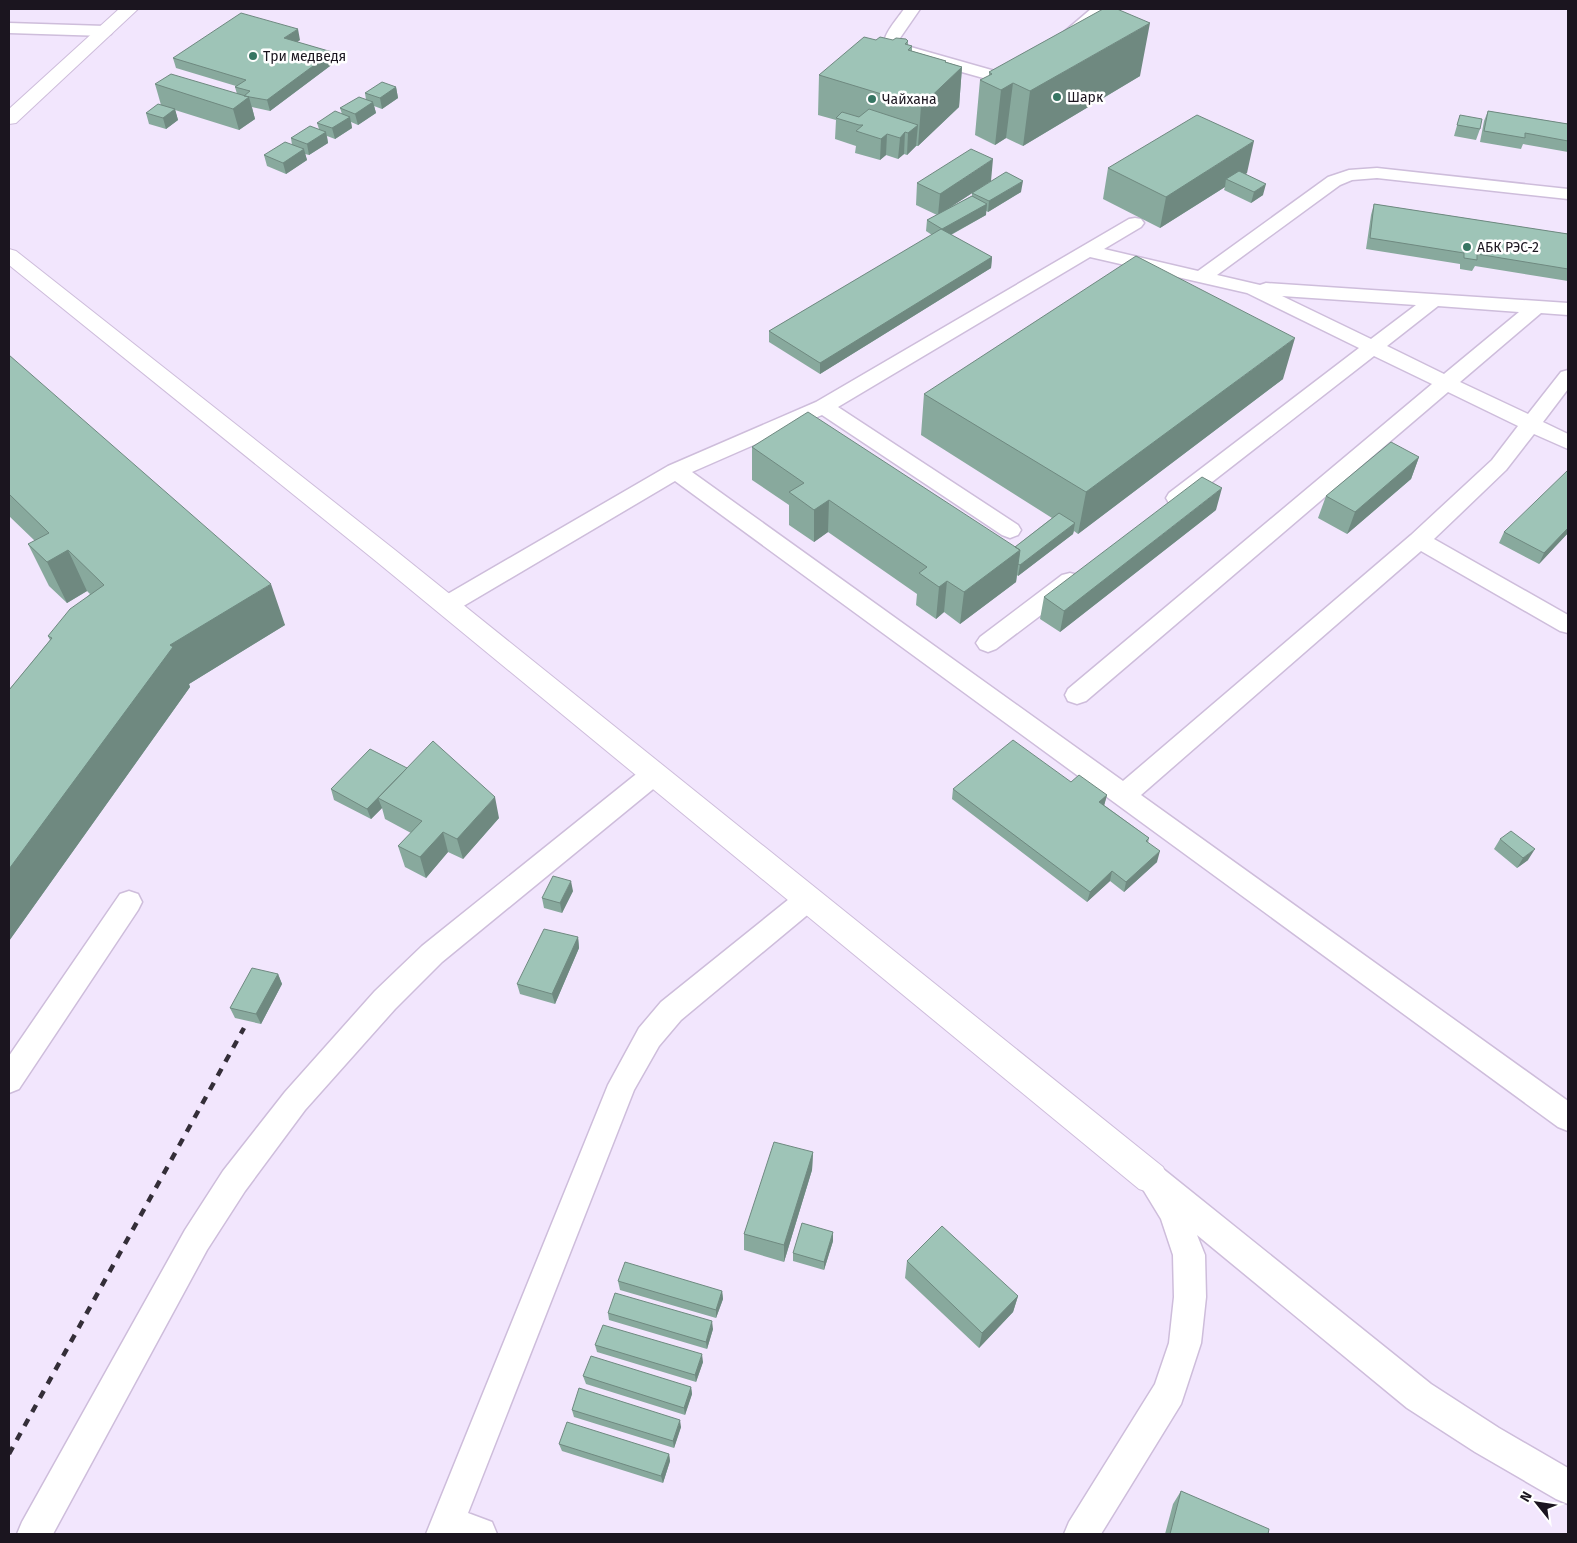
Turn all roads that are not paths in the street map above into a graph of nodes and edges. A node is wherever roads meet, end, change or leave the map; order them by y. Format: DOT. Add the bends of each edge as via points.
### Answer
graph roads {
  1 [pos="129,9"];
  2 [pos="912,9"];
  3 [pos="1100,9"];
  4 [pos="9,28"];
  5 [pos="105,32"];
  6 [pos="1055,47"];
  7 [pos="1033,66"];
  8 [pos="9,119"];
  9 [pos="1568,194"];
  10 [pos="1135,223"];
  11 [pos="1087,251"];
  12 [pos="9,255"];
  13 [pos="1202,277"];
  14 [pos="1253,288"];
  15 [pos="1434,300"];
  16 [pos="1536,307"];
  17 [pos="1568,309"];
  18 [pos="1373,347"];
  19 [pos="1568,376"];
  20 [pos="1446,383"];
  21 [pos="823,407"];
  22 [pos="1532,424"];
  23 [pos="1568,442"];
  24 [pos="676,471"];
  25 [pos="1161,510"];
  26 [pos="1010,530"];
  27 [pos="1419,540"];
  28 [pos="1083,571"];
  29 [pos="446,605"];
  30 [pos="1568,626"];
  31 [pos="988,643"];
  32 [pos="1077,695"];
  33 [pos="654,774"];
  34 [pos="1124,794"];
  35 [pos="808,899"];
  36 [pos="129,902"];
  37 [pos="9,1080"];
  38 [pos="1568,1118"];
  39 [pos="1151,1178"];
  40 [pos="1568,1487"];
  41 [pos="445,1529"];
  42 [pos="34,1534"];
  43 [pos="480,1534"];
  44 [pos="1081,1534"];
  1 -- 5 [label="street"];
  2 -- 7 [label="lane" via="892,38 892,46 900,50 994,76 1019,74"];
  3 -- 6 [label="lane"];
  4 -- 5 [label="lane"];
  5 -- 8 [label="street"];
  9 -- 13 [label="lane" via="1377,173 1349,175 1334,181"];
  10 -- 11 [label="lane"];
  11 -- 13 [label="lane"];
  11 -- 21 [label="lane"];
  12 -- 29 [label="street"];
  13 -- 14 [label="lane"];
  14 -- 15 [label="lane"];
  14 -- 18 [label="lane"];
  15 -- 16 [label="lane"];
  15 -- 18 [label="lane"];
  16 -- 17 [label="lane"];
  16 -- 20 [label="lane"];
  18 -- 20 [label="lane"];
  18 -- 25 [label="lane"];
  19 -- 22 [label="lane"];
  20 -- 22 [label="lane"];
  20 -- 32 [label="lane"];
  21 -- 24 [label="lane"];
  21 -- 26 [label="lane"];
  22 -- 23 [label="lane"];
  22 -- 27 [label="lane" via="1498,466"];
  24 -- 29 [label="lane"];
  24 -- 34 [label="lane"];
  27 -- 30 [label="lane"];
  27 -- 34 [label="lane"];
  28 -- 31 [label="lane"];
  29 -- 33 [label="street"];
  33 -- 35 [label="street"];
  33 -- 42 [label="lane" via="432,954 385,1000 295,1101 234,1181 196,1240"];
  34 -- 38 [label="lane"];
  35 -- 39 [label="street"];
  35 -- 41 [label="lane" via="672,1011 649,1037 635,1061 622,1085"];
  36 -- 37 [label="lane"];
  39 -- 40 [label="lane" via="1419,1396"];
  39 -- 44 [label="lane" via="1174,1212 1189,1255 1190,1297 1185,1343 1169,1392"];
  41 -- 43 [label="lane"];
}
